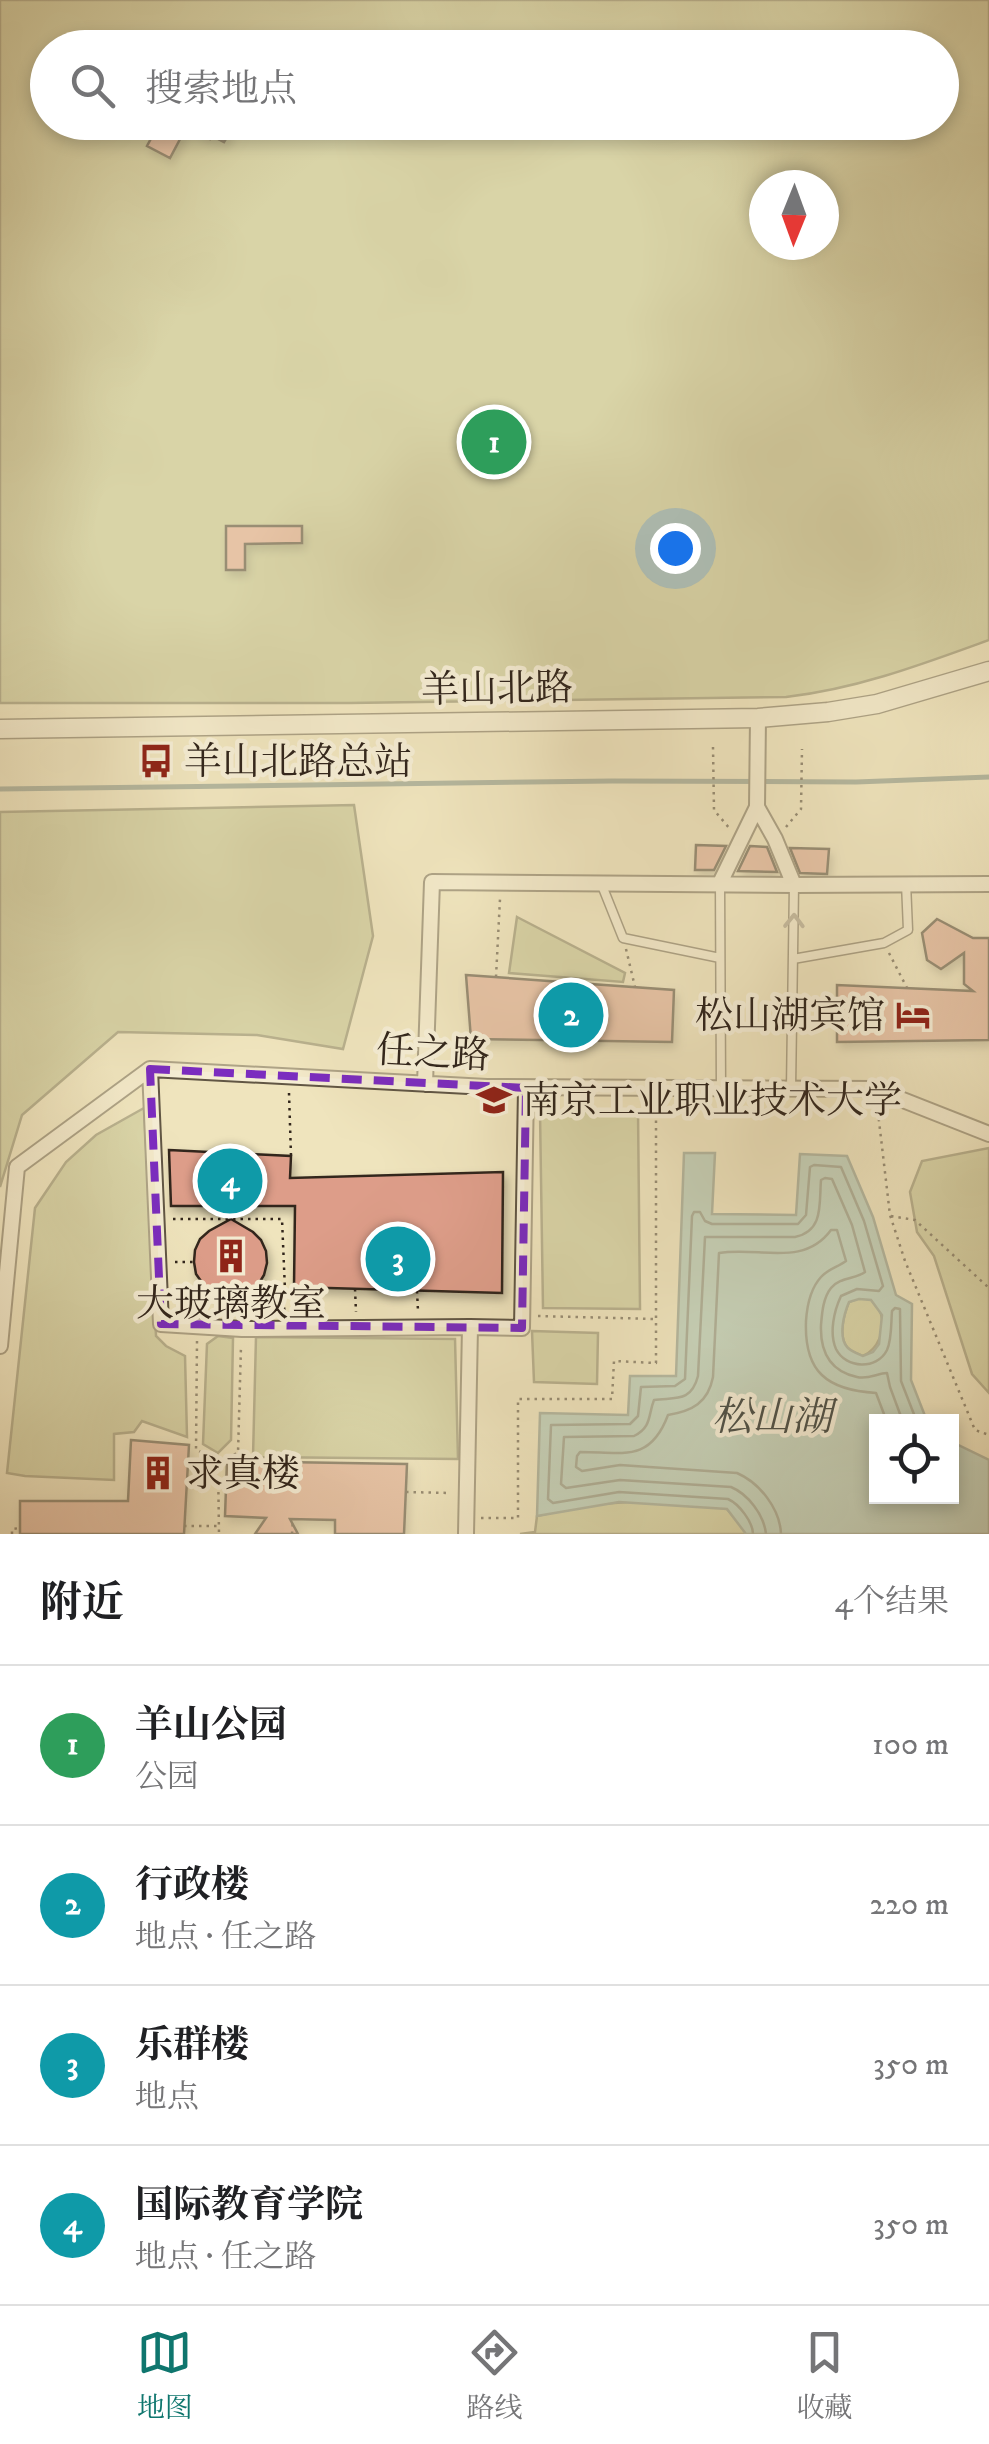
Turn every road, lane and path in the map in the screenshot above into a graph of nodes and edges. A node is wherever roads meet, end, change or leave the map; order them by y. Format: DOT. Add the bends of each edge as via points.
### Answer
graph roads {
  1 [pos="989,671"];
  2 [pos="758,718"];
  3 [pos="0,729"];
  4 [pos="712,747"];
  5 [pos="802,750"];
  6 [pos="757,806"];
  7 [pos="775,839"];
  8 [pos="742,841"];
  9 [pos="501,882"];
  10 [pos="602,883"];
  11 [pos="906,883"];
  12 [pos="720,884"];
  13 [pos="989,884"];
  14 [pos="794,886"];
  15 [pos="623,938"];
  16 [pos="884,943"];
  17 [pos="720,958"];
  18 [pos="793,960"];
  19 [pos="496,977"];
  20 [pos="634,987"];
  21 [pos="907,988"];
  22 [pos="150,1069"];
  23 [pos="288,1076"];
  24 [pos="425,1084"];
  25 [pos="526,1088"];
  26 [pos="656,1088"];
  27 [pos="791,1088"];
  28 [pos="721,1089"];
  29 [pos="875,1089"];
  30 [pos="989,1134"];
  31 [pos="292,1156"];
  32 [pos="890,1216"];
  33 [pos="156,1218"];
  34 [pos="158,1262"];
  35 [pos="194,1262"];
  36 [pos="258,1285"];
  37 [pos="294,1288"];
  38 [pos="989,1288"];
  39 [pos="355,1289"];
  40 [pos="285,1290"];
  41 [pos="417,1291"];
  42 [pos="522,1316"];
  43 [pos="656,1320"];
  44 [pos="197,1326"];
  45 [pos="470,1327"];
  46 [pos="357,1328"];
  47 [pos="418,1328"];
  48 [pos="242,1329"];
  49 [pos="284,1329"];
  50 [pos="0,1346"];
  51 [pos="989,1432"];
  52 [pos="218,1460"];
  53 [pos="406,1492"];
  54 [pos="466,1493"];
  55 [pos="466,1518"];
  56 [pos="292,1519"];
  57 [pos="184,1526"];
  58 [pos="218,1526"];
  59 [pos="20,1528"];
  60 [pos="12,1534"];
  61 [pos="218,1534"];
  62 [pos="292,1534"];
  63 [pos="466,1534"];
  1 -- 2 [label="street, 羊山北路" via="878,704"];
  2 -- 3 [label="street, 羊山北路"];
  2 -- 6 [label="street"];
  4 -- 8 [label="path" via="714,810"];
  5 -- 7 [label="path" via="801,809"];
  6 -- 7 [label="street"];
  6 -- 8 [label="street"];
  7 -- 14 [label="street"];
  8 -- 12 [label="street"];
  9 -- 10 [label="street"];
  9 -- 19 [label="path"];
  9 -- 24 [label="street" via="432,882"];
  10 -- 12 [label="street"];
  10 -- 15 [label="lane"];
  11 -- 13 [label="street"];
  11 -- 14 [label="street"];
  11 -- 16 [label="lane" via="908,930"];
  12 -- 14 [label="street"];
  12 -- 17 [label="lane"];
  18 -- 14 [label="lane, one-way"];
  15 -- 17 [label="lane"];
  15 -- 20 [label="path"];
  16 -- 18 [label="lane"];
  16 -- 21 [label="path"];
  17 -- 28 [label="lane"];
  18 -- 27 [label="lane"];
  22 -- 23 [label="street, 任之路"];
  22 -- 33 [label="street"];
  22 -- 50 [label="street" via="18,1167"];
  23 -- 24 [label="street, 任之路"];
  23 -- 31 [label="path"];
  24 -- 25 [label="street, 任之路"];
  25 -- 26 [label="street, 任之路"];
  25 -- 42 [label="street"];
  26 -- 28 [label="street, 任之路"];
  26 -- 43 [label="path"];
  27 -- 28 [label="street, 任之路"];
  27 -- 29 [label="street, 任之路"];
  29 -- 30 [label="street, 任之路"];
  29 -- 32 [label="path"];
  32 -- 38 [label="path" via="915,1220"];
  32 -- 51 [label="path" via="975,1430"];
  33 -- 34 [label="street"];
  33 -- 40 [label="path" via="282,1219"];
  34 -- 35 [label="path"];
  34 -- 44 [label="street" via="161,1324"];
  36 -- 40 [label="path"];
  37 -- 40 [label="path"];
  39 -- 46 [label="path"];
  40 -- 49 [label="path"];
  41 -- 47 [label="path"];
  42 -- 43 [label="path"];
  42 -- 45 [label="street" via="522,1328"];
  43 -- 55 [label="path" via="656,1363 614,1361 612,1399 518,1399 518,1518"];
  44 -- 48 [label="street"];
  44 -- 52 [label="path" via="196,1450"];
  45 -- 47 [label="street"];
  45 -- 54 [label="street"];
  46 -- 47 [label="street"];
  46 -- 49 [label="street"];
  48 -- 49 [label="street"];
  48 -- 52 [label="path" via="238,1453"];
  52 -- 58 [label="path"];
  53 -- 54 [label="path"];
  54 -- 55 [label="street"];
  55 -- 63 [label="street"];
  56 -- 62 [label="path"];
  57 -- 58 [label="path"];
  58 -- 61 [label="path"];
  59 -- 60 [label="path"];
}
